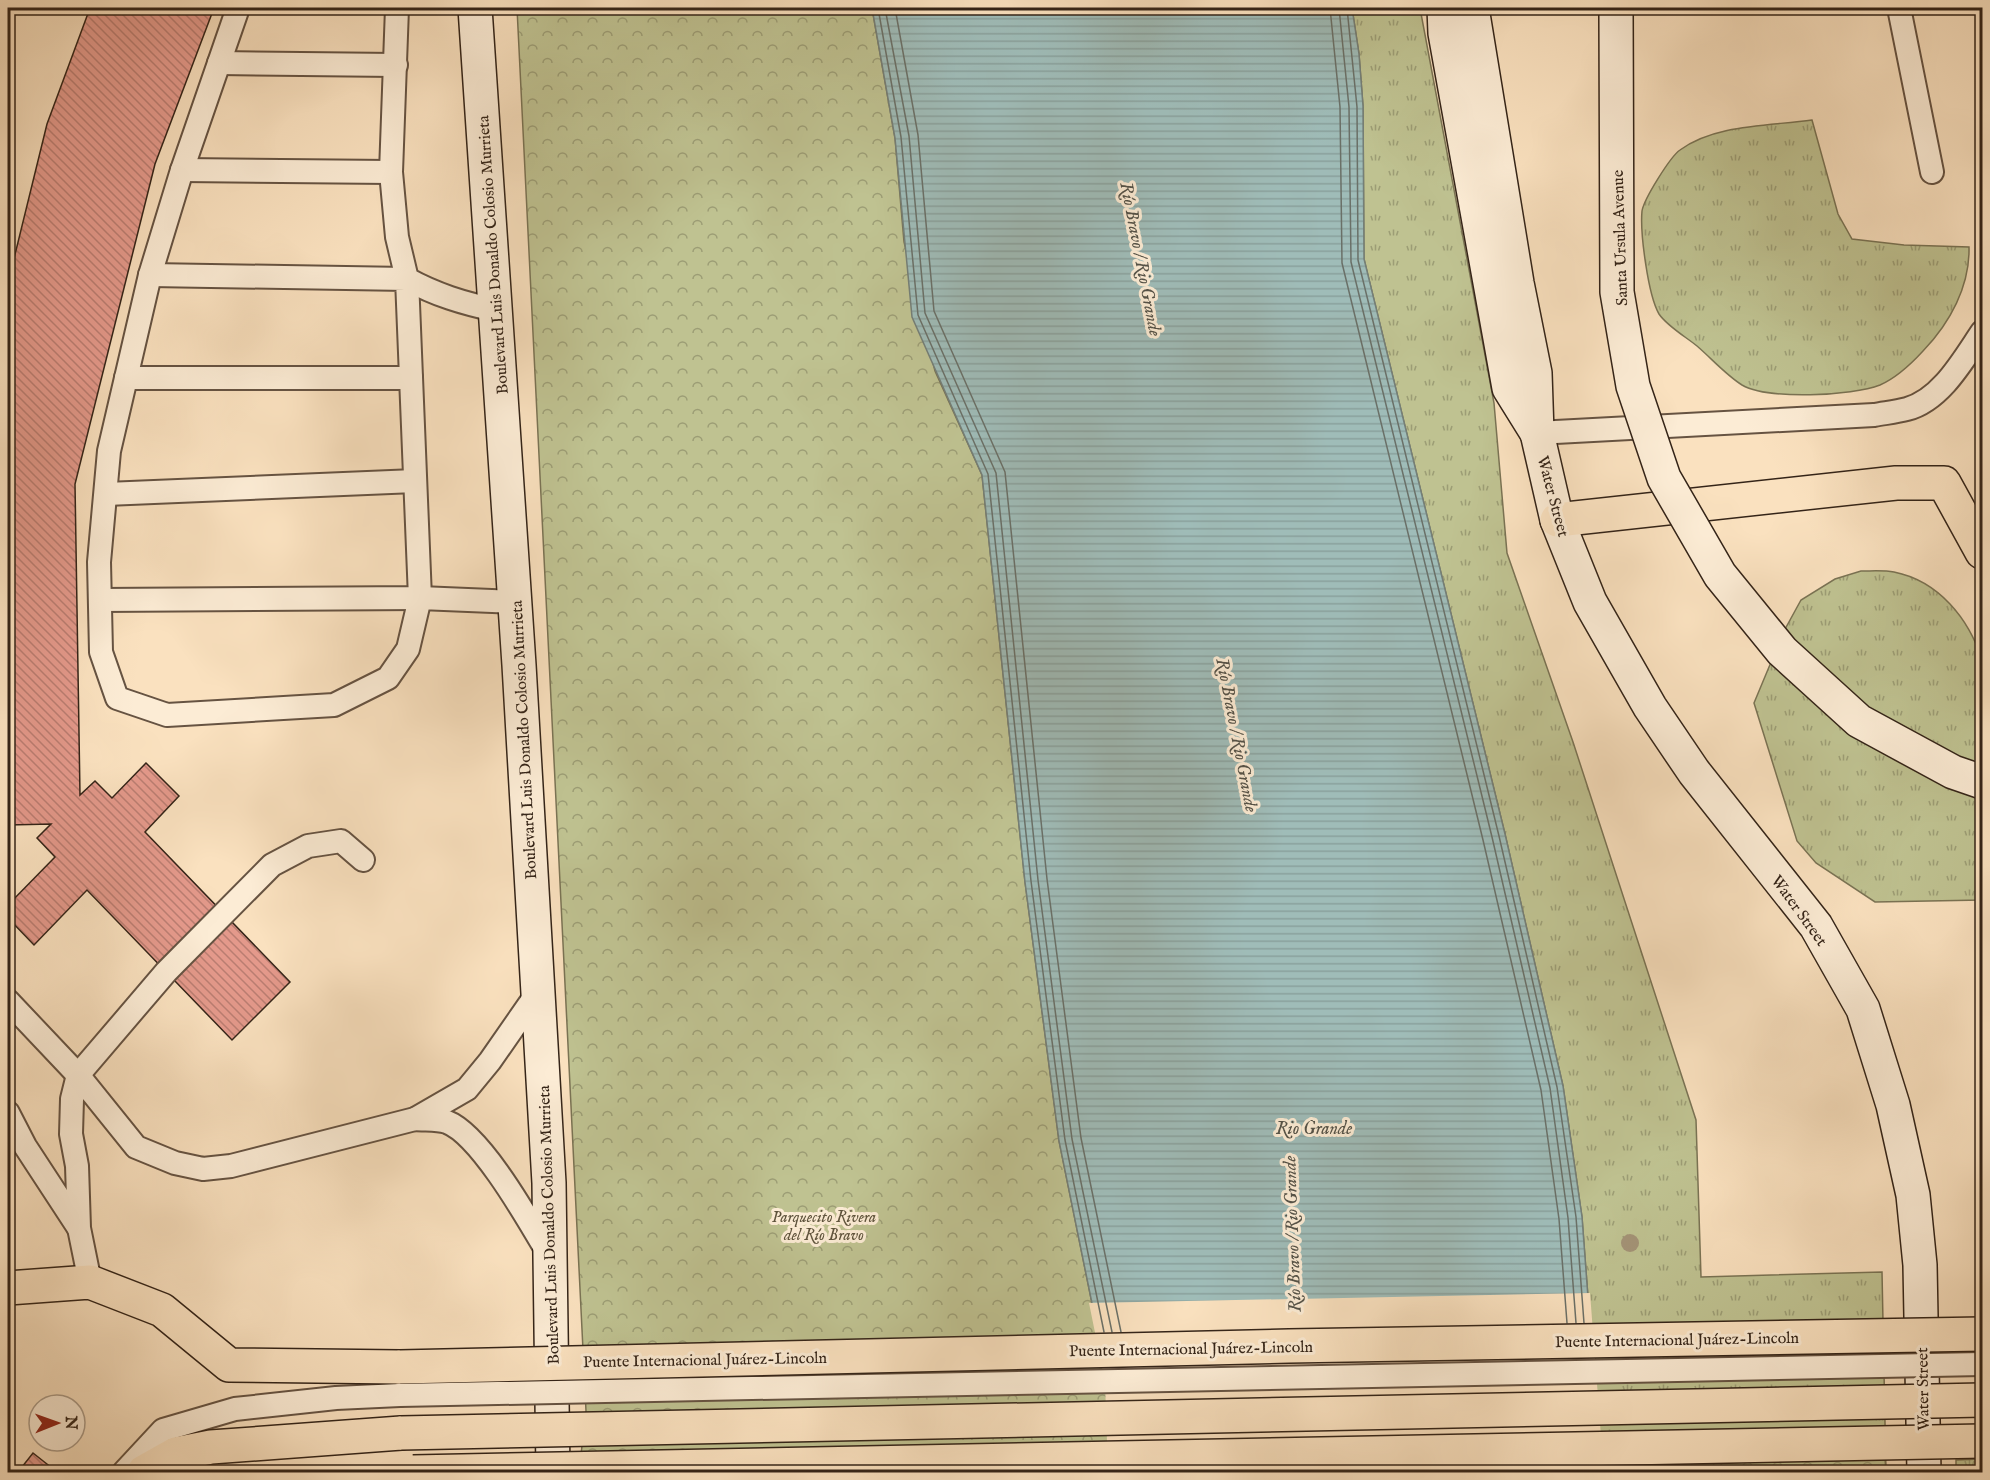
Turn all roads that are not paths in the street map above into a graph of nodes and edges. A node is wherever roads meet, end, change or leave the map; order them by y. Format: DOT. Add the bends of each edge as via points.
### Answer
graph roads {
  1 [pos="238,8"];
  2 [pos="397,8"];
  3 [pos="475,8"];
  4 [pos="1444,8"];
  5 [pos="1472,8"];
  6 [pos="1616,8"];
  7 [pos="1899,8"];
  8 [pos="219,63"];
  9 [pos="396,65"];
  10 [pos="182,170"];
  11 [pos="391,172"];
  12 [pos="1932,172"];
  13 [pos="150,276"];
  14 [pos="407,279"];
  15 [pos="495,310"];
  16 [pos="1983,332"];
  17 [pos="126,378"];
  18 [pos="411,378"];
  19 [pos="1537,433"];
  20 [pos="415,481"];
  21 [pos="106,494"];
  22 [pos="1557,520"];
  23 [pos="1983,552"];
  24 [pos="420,598"];
  25 [pos="100,600"];
  26 [pos="515,602"];
  27 [pos="1983,782"];
  28 [pos="363,860"];
  29 [pos="538,992"];
  30 [pos="8,1001"];
  31 [pos="78,1075"];
  32 [pos="8,1113"];
  33 [pos="415,1119"];
  34 [pos="79,1228"];
  35 [pos="551,1258"];
  36 [pos="90,1282"];
  37 [pos="8,1288"];
  38 [pos="1983,1334"];
  39 [pos="1983,1364"];
  40 [pos="400,1381"];
  41 [pos="1983,1400"];
  42 [pos="1983,1441"];
  43 [pos="124,1473"];
  44 [pos="144,1473"];
  45 [pos="413,1473"];
  46 [pos="553,1473"];
  47 [pos="1924,1473"];
  1 -- 8 [label="lane"];
  2 -- 9 [label="lane"];
  3 -- 15 [label="main road, Boulevard Luis Donaldo Colosio Murrieta"];
  4 -- 19 [label="main road, Water Street" via="1445,33 1509,387"];
  5 -- 19 [label="main road, Water Street" via="1535,373"];
  6 -- 27 [label="main road, Santa Ursula Avenue, bridge" via="1617,292 1634,386 1664,478 1720,575 1782,651 1859,721 1953,772"];
  7 -- 12 [label="lane"];
  8 -- 9 [label="lane"];
  8 -- 10 [label="lane"];
  9 -- 11 [label="lane"];
  10 -- 11 [label="lane"];
  10 -- 13 [label="lane"];
  11 -- 14 [label="lane"];
  13 -- 14 [label="lane"];
  13 -- 17 [label="lane"];
  14 -- 15 [label="lane" via="432,293"];
  14 -- 18 [label="lane"];
  15 -- 26 [label="main road, Boulevard Luis Donaldo Colosio Murrieta"];
  16 -- 19 [label="lane" via="1953,375 1927,400 1908,409 1874,415"];
  17 -- 18 [label="lane"];
  17 -- 21 [label="lane" via="109,452"];
  18 -- 20 [label="lane"];
  19 -- 22 [label="main road, Water Street"];
  20 -- 21 [label="lane"];
  20 -- 24 [label="lane"];
  21 -- 25 [label="lane" via="99,562"];
  22 -- 23 [label="highway" via="1896,483 1944,483"];
  22 -- 47 [label="main road, Water Street" via="1590,603 1650,707 1694,772 1816,926 1863,1009 1893,1105 1913,1196 1920,1265"];
  24 -- 25 [label="lane"];
  24 -- 25 [label="lane" via="408,649 388,678 334,705 167,715 117,698 101,652"];
  24 -- 26 [label="lane"];
  26 -- 29 [label="main road, Boulevard Luis Donaldo Colosio Murrieta"];
  28 -- 31 [label="lane" via="341,841 308,846 272,865 166,972"];
  29 -- 33 [label="lane" via="467,1089"];
  29 -- 35 [label="main road, Boulevard Luis Donaldo Colosio Murrieta"];
  30 -- 31 [label="lane"];
  31 -- 33 [label="lane" via="136,1148 175,1164 203,1169 231,1166"];
  31 -- 34 [label="lane" via="72,1099 71,1134 77,1166"];
  32 -- 34 [label="lane"];
  33 -- 35 [label="lane" via="448,1123 478,1147 515,1196"];
  34 -- 36 [label="lane"];
  35 -- 46 [label="main road, Boulevard Luis Donaldo Colosio Murrieta"];
  36 -- 37 [label="highway"];
  36 -- 40 [label="highway, Puente Internacional Juárez-Lincoln" via="162,1310 229,1365"];
  38 -- 40 [label="highway, Puente Internacional Juárez-Lincoln, bridge" via="1289,1346"];
  39 -- 40 [label="lane, bridge"];
  40 -- 43 [label="lane" via="336,1398 235,1409 163,1430"];
  41 -- 44 [label="highway, bridge" via="402,1433 211,1447 176,1454"];
  42 -- 45 [label="highway, bridge"];
}
